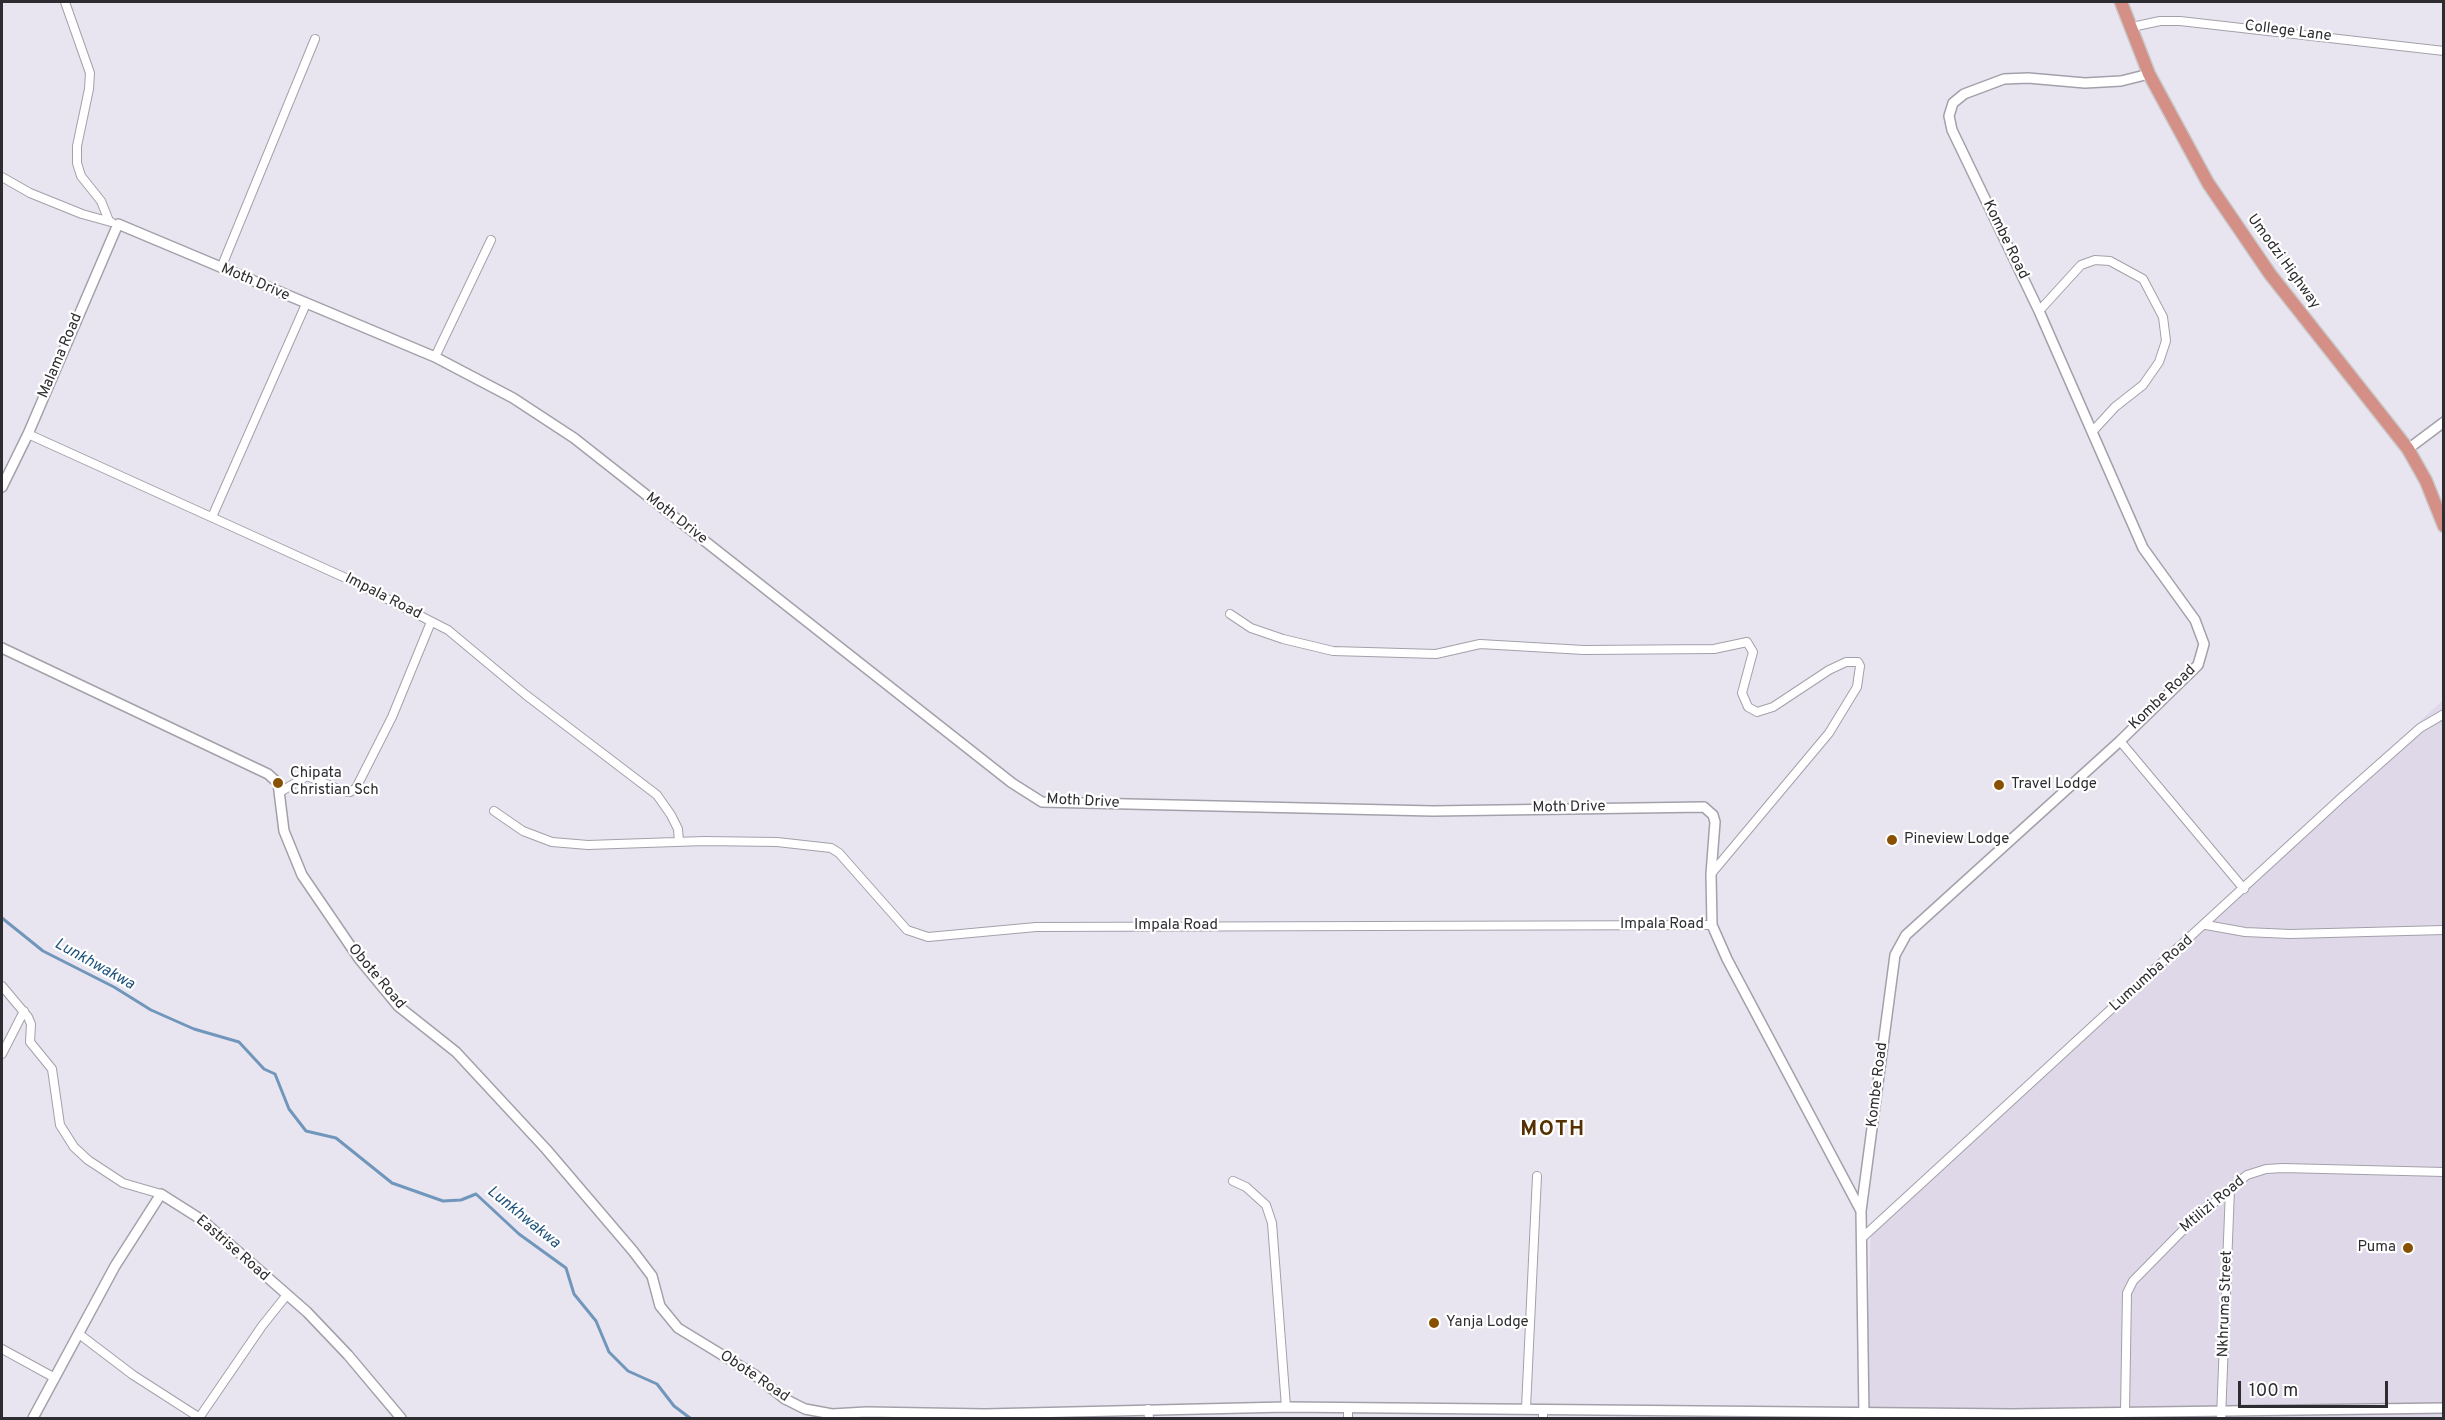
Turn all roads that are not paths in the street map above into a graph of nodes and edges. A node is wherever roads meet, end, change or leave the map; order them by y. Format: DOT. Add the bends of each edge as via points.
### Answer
graph roads {
  1 [pos="65,2"];
  2 [pos="2121,2"];
  3 [pos="2132,27"];
  4 [pos="315,39"];
  5 [pos="2444,51"];
  6 [pos="2149,74"];
  7 [pos="2,177"];
  8 [pos="113,223"];
  9 [pos="491,240"];
  10 [pos="221,268"];
  11 [pos="306,304"];
  12 [pos="2039,311"];
  13 [pos="435,357"];
  14 [pos="2444,422"];
  15 [pos="2092,432"];
  16 [pos="28,434"];
  17 [pos="2408,449"];
  18 [pos="2,487"];
  19 [pos="212,517"];
  20 [pos="2444,526"];
  21 [pos="1230,614"];
  22 [pos="431,622"];
  23 [pos="2,648"];
  24 [pos="2444,714"];
  25 [pos="2120,741"];
  26 [pos="279,792"];
  27 [pos="494,811"];
  28 [pos="679,842"];
  29 [pos="1711,874"];
  30 [pos="2244,889"];
  31 [pos="1712,925"];
  32 [pos="2206,925"];
  33 [pos="2444,930"];
  34 [pos="2,986"];
  35 [pos="24,1011"];
  36 [pos="2,1054"];
  37 [pos="2444,1172"];
  38 [pos="1537,1176"];
  39 [pos="1233,1181"];
  40 [pos="2230,1189"];
  41 [pos="161,1194"];
  42 [pos="1861,1211"];
  43 [pos="1863,1237"];
  44 [pos="286,1296"];
  45 [pos="79,1334"];
  46 [pos="2,1349"];
  47 [pos="55,1378"];
  48 [pos="1286,1407"];
  49 [pos="1526,1408"];
  50 [pos="2444,1408"];
  51 [pos="2125,1412"];
  52 [pos="1348,1413"];
  53 [pos="1148,1414"];
  54 [pos="1543,1414"];
  55 [pos="2221,1415"];
  56 [pos="822,1416"];
  57 [pos="1864,1416"];
  58 [pos="200,1418"];
  59 [pos="33,1419"];
  60 [pos="401,1419"];
  1 -- 8 [label="street" via="90,73 77,163 81,176"];
  2 -- 3 [label="highway, Umodzi Highway"];
  3 -- 5 [label="street, College Lane" via="2180,21"];
  3 -- 6 [label="highway, Umodzi Highway"];
  4 -- 10 [label="street"];
  6 -- 12 [label="street, Kombe Road" via="2121,81 2004,79 1964,94 1953,103 1949,116 1952,130"];
  6 -- 17 [label="highway, Umodzi Highway" via="2208,183 2270,274"];
  7 -- 8 [label="street" via="30,193"];
  8 -- 10 [label="street, Moth Drive"];
  8 -- 16 [label="street, Malama Road"];
  9 -- 13 [label="street"];
  10 -- 11 [label="street, Moth Drive"];
  11 -- 13 [label="street, Moth Drive"];
  11 -- 19 [label="street"];
  12 -- 15 [label="street, Kombe Road"];
  12 -- 15 [label="street" via="2081,265 2095,260 2110,261 2143,279 2163,316 2166,341 2159,362 2143,385"];
  13 -- 29 [label="street, Moth Drive" via="513,398 574,438 1002,776 1042,802 1433,811 1695,806 1704,807 1713,815"];
  14 -- 17 [label="street"];
  15 -- 25 [label="street, Kombe Road" via="2143,548 2195,620 2204,644 2198,665"];
  16 -- 18 [label="street, Malama Road"];
  16 -- 19 [label="street, Impala Road"];
  17 -- 20 [label="highway, Umodzi Highway" via="2426,480"];
  19 -- 22 [label="street, Impala Road"];
  21 -- 29 [label="street" via="1251,628 1333,651 1436,654 1480,644 1584,650 1714,649 1747,642 1753,652 1742,693 1748,707 1757,711 1773,707 1846,662 1858,662 1857,687 1829,733"];
  22 -- 26 [label="street" via="393,717 356,788 343,791 307,776"];
  22 -- 28 [label="street, Impala Road" via="448,630 657,795 678,829"];
  23 -- 26 [label="street" via="268,774 278,783"];
  24 -- 30 [label="street, Lumumba Road" via="2420,728"];
  25 -- 30 [label="street"];
  25 -- 42 [label="street, Kombe Road" via="1900,944 1894,955"];
  26 -- 56 [label="street, Obote Road" via="284,831 302,875 360,960 398,1006 456,1052 546,1149 652,1276 660,1306 678,1328 755,1375 785,1399"];
  27 -- 28 [label="street, Impala Road" via="523,831 552,842"];
  28 -- 31 [label="street, Impala Road" via="777,842 831,848 907,930 928,937 1036,927"];
  29 -- 31 [label="street, Moth Drive"];
  30 -- 32 [label="street, Lumumba Road"];
  31 -- 42 [label="street, Moth Drive" via="1726,959"];
  32 -- 33 [label="street" via="2290,934"];
  32 -- 43 [label="street, Lumumba Road"];
  34 -- 35 [label="street"];
  35 -- 36 [label="street"];
  35 -- 41 [label="street" via="31,1024 30,1042 52,1069 60,1125 74,1147 123,1183"];
  37 -- 40 [label="street, Mtilizi Road" via="2266,1169 2247,1175"];
  38 -- 49 [label="street"];
  39 -- 48 [label="street" via="1266,1205 1272,1223"];
  40 -- 51 [label="street, Mtilizi Road" via="2190,1223 2133,1281 2127,1293"];
  40 -- 55 [label="street, Nkhruma Street"];
  41 -- 44 [label="street, Eastrise Road" via="201,1220"];
  41 -- 45 [label="street" via="115,1266"];
  42 -- 43 [label="street, Kombe Road"];
  43 -- 57 [label="street, Kombe Road"];
  44 -- 58 [label="street"];
  44 -- 60 [label="street, Eastrise Road" via="348,1355"];
  45 -- 47 [label="street"];
  45 -- 58 [label="street"];
  46 -- 47 [label="street"];
  47 -- 59 [label="street"];
  48 -- 52 [label="street, Obote Road"];
  48 -- 53 [label="street, Obote Road"];
  49 -- 52 [label="street, Obote Road"];
  49 -- 54 [label="street, Obote Road"];
  50 -- 55 [label="street, Obote Road"];
  51 -- 55 [label="street, Obote Road"];
  51 -- 57 [label="street, Obote Road"];
  53 -- 56 [label="street, Obote Road"];
  54 -- 57 [label="street, Obote Road"];
}
